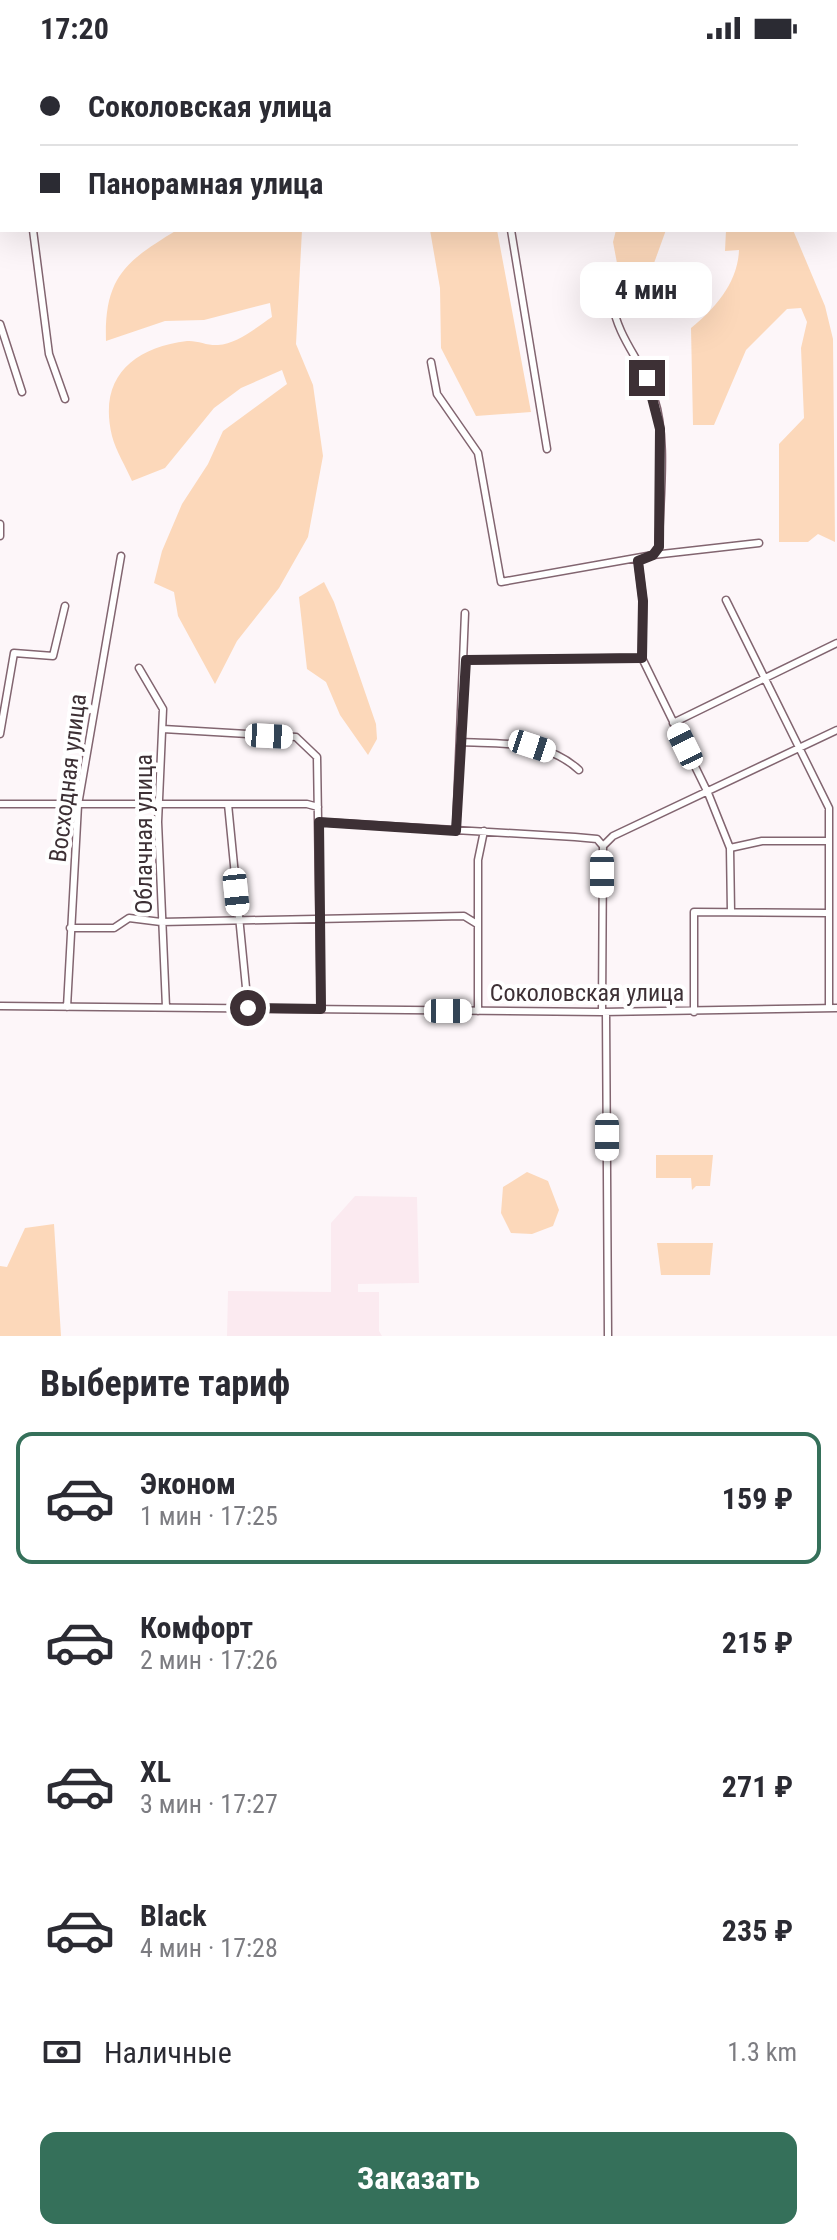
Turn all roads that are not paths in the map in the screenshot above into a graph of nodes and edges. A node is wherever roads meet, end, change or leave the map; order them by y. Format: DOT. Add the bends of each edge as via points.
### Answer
graph roads {
  1 [pos="33,232"];
  2 [pos="511,232"];
  3 [pos="612,302"];
  4 [pos="0,324"];
  5 [pos="0,341"];
  6 [pos="11,353"];
  7 [pos="431,362"];
  8 [pos="22,392"];
  9 [pos="65,399"];
  10 [pos="547,449"];
  11 [pos="0,524"];
  12 [pos="0,536"];
  13 [pos="759,543"];
  14 [pos="653,555"];
  15 [pos="121,556"];
  16 [pos="638,561"];
  17 [pos="726,600"];
  18 [pos="65,606"];
  19 [pos="465,613"];
  20 [pos="837,643"];
  21 [pos="642,658"];
  22 [pos="466,660"];
  23 [pos="139,668"];
  24 [pos="765,679"];
  25 [pos="673,723"];
  26 [pos="163,729"];
  27 [pos="837,730"];
  28 [pos="0,734"];
  29 [pos="461,742"];
  30 [pos="799,748"];
  31 [pos="579,770"];
  32 [pos="708,793"];
  33 [pos="0,804"];
  34 [pos="228,804"];
  35 [pos="78,805"];
  36 [pos="160,805"];
  37 [pos="318,807"];
  38 [pos="833,808"];
  39 [pos="319,822"];
  40 [pos="456,831"];
  41 [pos="484,831"];
  42 [pos="828,841"];
  43 [pos="603,846"];
  44 [pos="730,848"];
  45 [pos="837,890"];
  46 [pos="829,894"];
  47 [pos="731,912"];
  48 [pos="828,913"];
  49 [pos="319,917"];
  50 [pos="238,919"];
  51 [pos="161,922"];
  52 [pos="477,924"];
  53 [pos="70,928"];
  54 [pos="0,1006"];
  55 [pos="67,1007"];
  56 [pos="166,1007"];
  57 [pos="248,1008"];
  58 [pos="829,1008"];
  59 [pos="837,1008"];
  60 [pos="321,1009"];
  61 [pos="478,1011"];
  62 [pos="604,1012"];
  63 [pos="694,1012"];
  64 [pos="608,1336"];
  1 -- 9 [label="street" via="49,354"];
  2 -- 10 [label="street"];
  3 -- 14 [label="street" via="616,327 647,378 658,413 659,547"];
  4 -- 6 [label="street"];
  5 -- 6 [label="street"];
  6 -- 8 [label="street"];
  7 -- 16 [label="street" via="437,394 478,453 501,582"];
  11 -- 12 [label="street"];
  13 -- 14 [label="street"];
  14 -- 16 [label="street"];
  15 -- 35 [label="street, Восходная улица"];
  16 -- 21 [label="street"];
  17 -- 24 [label="street"];
  18 -- 28 [label="street" via="53,656 14,653"];
  19 -- 22 [label="street"];
  20 -- 24 [label="street"];
  21 -- 22 [label="street"];
  21 -- 25 [label="street"];
  22 -- 29 [label="street"];
  23 -- 26 [label="street, Облачная улица" via="163,709"];
  24 -- 25 [label="street"];
  24 -- 30 [label="street"];
  25 -- 32 [label="street"];
  26 -- 36 [label="street, Облачная улица"];
  26 -- 37 [label="street" via="296,737 317,757"];
  27 -- 30 [label="street"];
  29 -- 31 [label="street" via="532,746 561,755"];
  29 -- 40 [label="street"];
  30 -- 32 [label="street"];
  30 -- 38 [label="street"];
  32 -- 43 [label="street" via="613,836"];
  32 -- 44 [label="street"];
  33 -- 35 [label="street"];
  34 -- 36 [label="street"];
  34 -- 37 [label="street"];
  34 -- 50 [label="street"];
  35 -- 36 [label="street"];
  35 -- 53 [label="street, Восходная улица"];
  36 -- 51 [label="street, Облачная улица"];
  37 -- 39 [label="street"];
  38 -- 42 [label="street"];
  39 -- 40 [label="street"];
  39 -- 49 [label="street"];
  40 -- 41 [label="street"];
  41 -- 43 [label="street" via="597,839"];
  41 -- 52 [label="street"];
  42 -- 44 [label="street" via="762,841"];
  42 -- 46 [label="street"];
  43 -- 62 [label="street"];
  44 -- 47 [label="street"];
  45 -- 46 [label="street"];
  46 -- 48 [label="street"];
  47 -- 48 [label="street"];
  47 -- 63 [label="street" via="694,912"];
  48 -- 58 [label="street"];
  49 -- 50 [label="street"];
  49 -- 52 [label="street" via="464,916"];
  49 -- 60 [label="street"];
  50 -- 51 [label="street"];
  50 -- 57 [label="street"];
  51 -- 53 [label="street" via="129,918 114,928"];
  51 -- 56 [label="street, Облачная улица"];
  52 -- 61 [label="street"];
  53 -- 55 [label="street, Восходная улица"];
  54 -- 55 [label="street, Соколовская улица"];
  55 -- 56 [label="street, Соколовская улица"];
  56 -- 57 [label="street, Соколовская улица"];
  57 -- 60 [label="street, Соколовская улица"];
  58 -- 59 [label="street, Соколовская улица"];
  58 -- 63 [label="street, Соколовская улица"];
  60 -- 61 [label="street, Соколовская улица"];
  61 -- 62 [label="street, Соколовская улица"];
  62 -- 63 [label="street, Соколовская улица"];
  62 -- 64 [label="street"];
}
